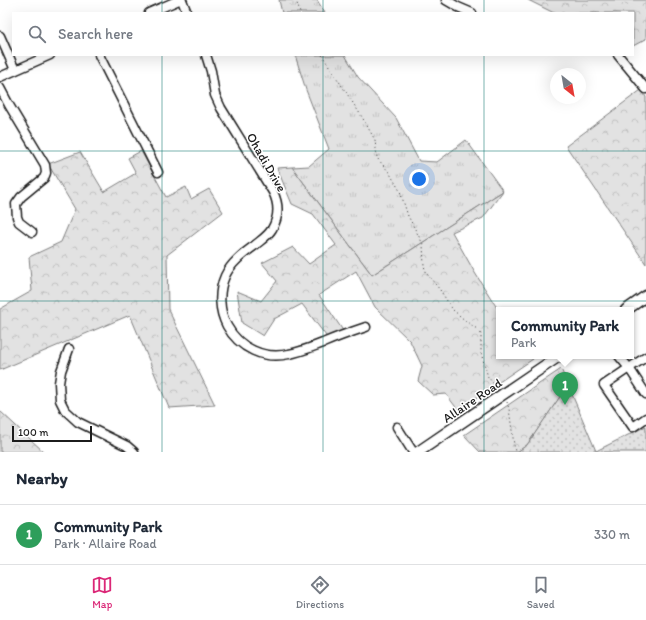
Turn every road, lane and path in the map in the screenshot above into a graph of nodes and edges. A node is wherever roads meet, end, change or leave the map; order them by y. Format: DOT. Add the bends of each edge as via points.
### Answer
graph roads {
  1 [pos="180,0"];
  2 [pos="296,0"];
  3 [pos="446,0"];
  4 [pos="151,12"];
  5 [pos="187,12"];
  6 [pos="300,12"];
  7 [pos="470,12"];
  8 [pos="0,36"];
  9 [pos="48,56"];
  10 [pos="100,56"];
  11 [pos="206,56"];
  12 [pos="323,56"];
  13 [pos="619,56"];
  14 [pos="15,70"];
  15 [pos="0,77"];
  16 [pos="0,88"];
  17 [pos="646,89"];
  18 [pos="158,172"];
  19 [pos="32,232"];
  20 [pos="646,296"];
  21 [pos="630,307"];
  22 [pos="366,327"];
  23 [pos="69,349"];
  24 [pos="646,357"];
  25 [pos="555,359"];
  26 [pos="622,359"];
  27 [pos="629,368"];
  28 [pos="646,394"];
  29 [pos="502,395"];
  30 [pos="646,418"];
  31 [pos="398,427"];
  32 [pos="134,452"];
  33 [pos="414,452"];
  34 [pos="418,452"];
  35 [pos="514,452"];
  1 -- 4 [label="street"];
  1 -- 5 [label="street"];
  2 -- 6 [label="path"];
  3 -- 7 [label="street"];
  8 -- 14 [label="street"];
  9 -- 14 [label="street"];
  10 -- 18 [label="street"];
  11 -- 22 [label="street, Ohadi Drive" via="217,101 273,192 277,204 272,230 232,265 225,278 221,291 221,306 226,325 239,342 251,350 279,356"];
  12 -- 29 [label="path" via="362,117 375,140 377,158 400,191 408,216 423,244 427,274 453,310 481,334 481,353 488,377"];
  13 -- 17 [label="street"];
  14 -- 15 [label="street"];
  16 -- 19 [label="street" via="45,165 44,178 16,204 19,222"];
  20 -- 21 [label="main road"];
  23 -- 32 [label="street" via="59,383 60,400 65,410 78,422"];
  24 -- 27 [label="street"];
  25 -- 29 [label="main road, Allaire Road"];
  26 -- 27 [label="street"];
  27 -- 28 [label="street"];
  27 -- 30 [label="street" via="604,385 632,427"];
  29 -- 34 [label="main road, Allaire Road"];
  29 -- 35 [label="path" via="509,409"];
  31 -- 33 [label="street"];
}
